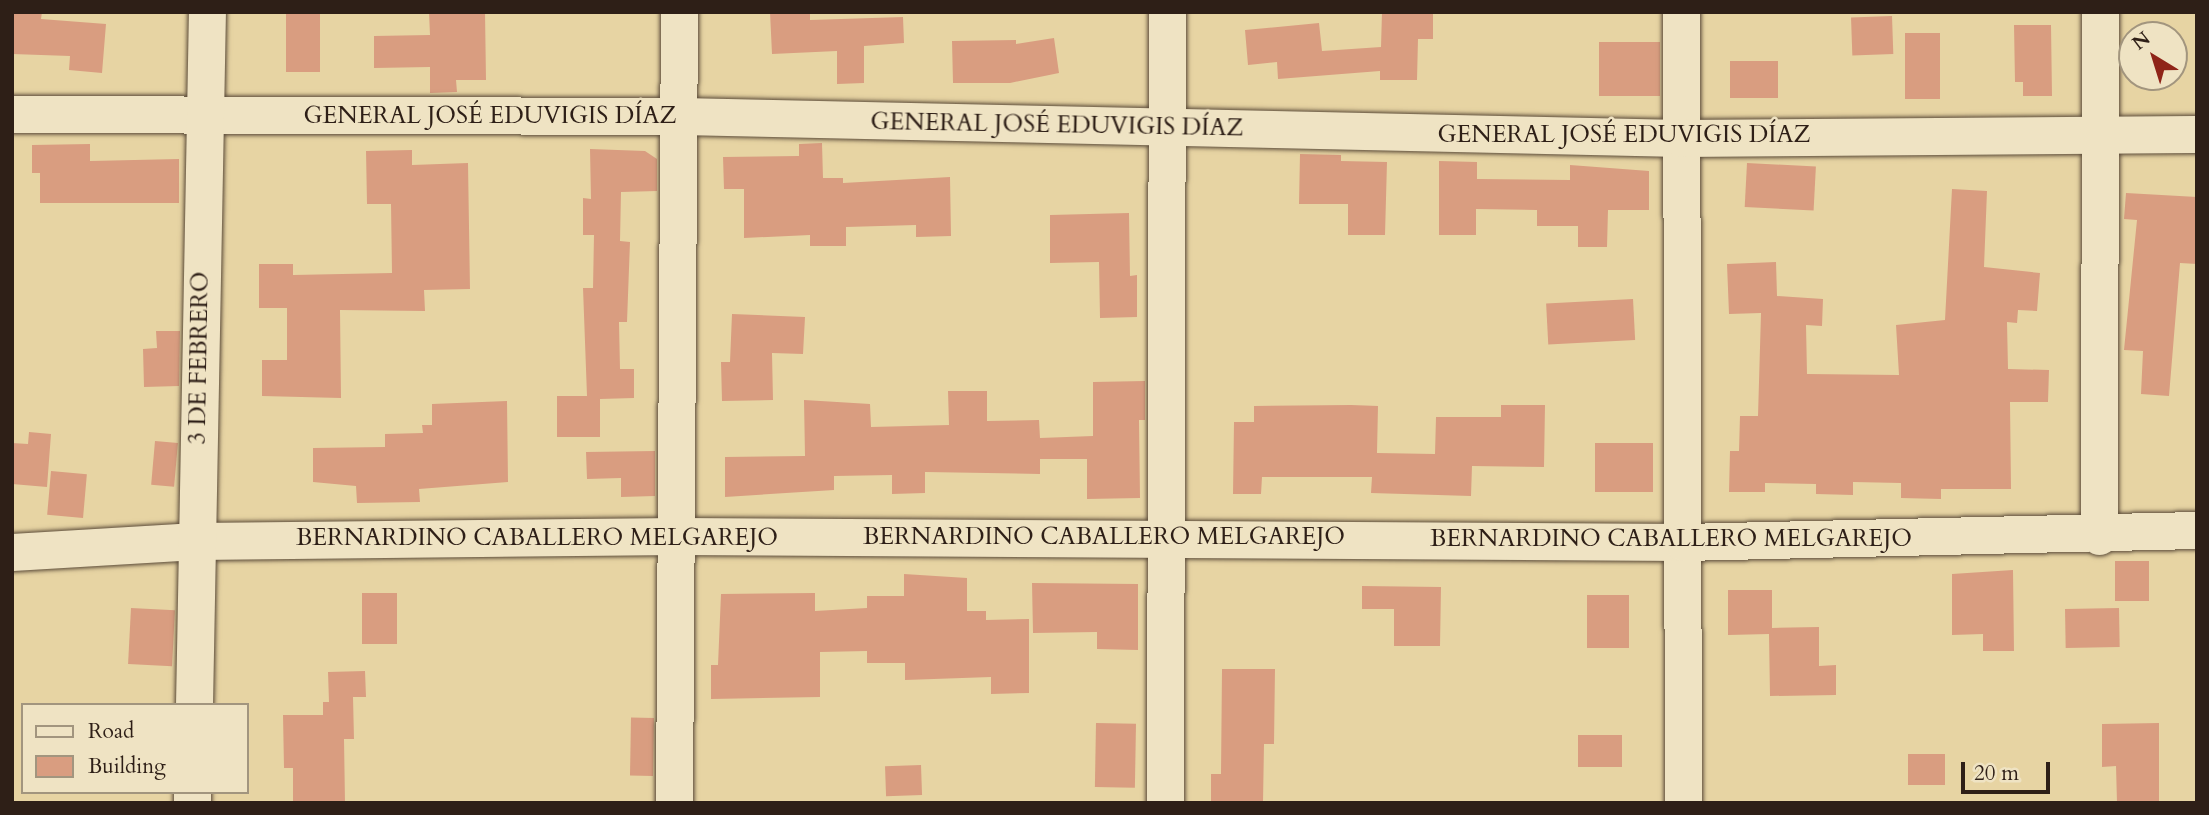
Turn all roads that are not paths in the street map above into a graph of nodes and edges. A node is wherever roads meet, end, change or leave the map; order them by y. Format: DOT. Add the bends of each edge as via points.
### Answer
graph roads {
  1 [pos="207,12"];
  2 [pos="679,12"];
  3 [pos="1167,12"];
  4 [pos="1681,12"];
  5 [pos="2100,12"];
  6 [pos="12,114"];
  7 [pos="203,116"];
  8 [pos="681,116"];
  9 [pos="1164,128"];
  10 [pos="2102,132"];
  11 [pos="2197,134"];
  12 [pos="1681,138"];
  13 [pos="2197,530"];
  14 [pos="679,536"];
  15 [pos="2099,536"];
  16 [pos="1165,537"];
  17 [pos="196,541"];
  18 [pos="1683,542"];
  19 [pos="12,552"];
  20 [pos="194,703"];
  21 [pos="674,803"];
  22 [pos="1165,803"];
  23 [pos="1683,803"];
  1 -- 7 [label="street, 3 DE FEBRERO"];
  2 -- 8 [label="street"];
  3 -- 9 [label="street"];
  4 -- 12 [label="street"];
  5 -- 10 [label="street"];
  6 -- 7 [label="street, GENERAL JOSÉ EDUVIGIS DÍAZ"];
  7 -- 8 [label="street, GENERAL JOSÉ EDUVIGIS DÍAZ"];
  7 -- 17 [label="street, 3 DE FEBRERO"];
  8 -- 9 [label="street, GENERAL JOSÉ EDUVIGIS DÍAZ"];
  8 -- 14 [label="street"];
  9 -- 12 [label="street, GENERAL JOSÉ EDUVIGIS DÍAZ"];
  9 -- 16 [label="street"];
  10 -- 11 [label="street, GENERAL JOSÉ EDUVIGIS DÍAZ"];
  10 -- 12 [label="street, GENERAL JOSÉ EDUVIGIS DÍAZ"];
  10 -- 15 [label="street"];
  12 -- 18 [label="street"];
  13 -- 15 [label="street, BERNARDINO CABALLERO MELGAREJO"];
  14 -- 16 [label="street, BERNARDINO CABALLERO MELGAREJO"];
  14 -- 17 [label="street, BERNARDINO CABALLERO MELGAREJO"];
  14 -- 21 [label="street"];
  15 -- 18 [label="street, BERNARDINO CABALLERO MELGAREJO"];
  16 -- 18 [label="street, BERNARDINO CABALLERO MELGAREJO"];
  16 -- 22 [label="street"];
  17 -- 19 [label="street, BERNARDINO CABALLERO MELGAREJO"];
  17 -- 20 [label="street, 3 DE FEBRERO"];
  18 -- 23 [label="street"];
}
